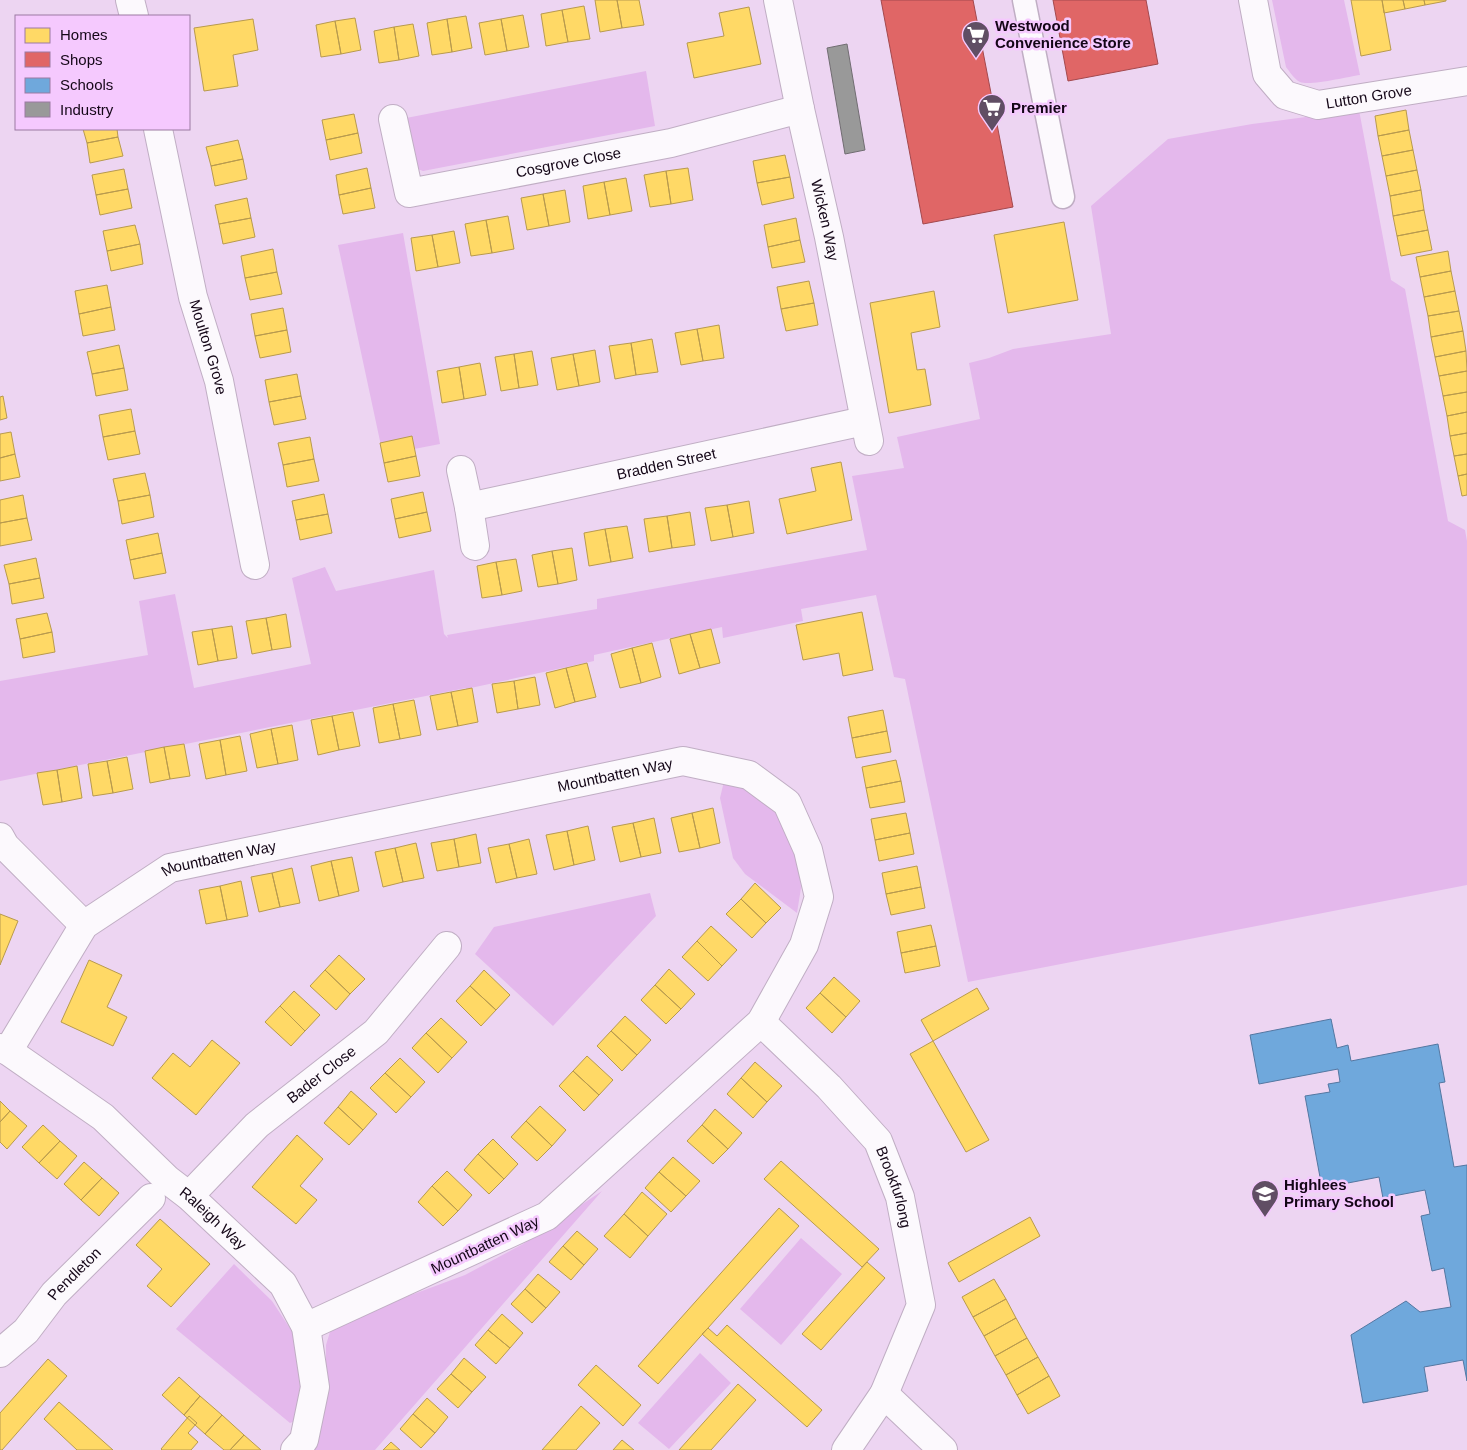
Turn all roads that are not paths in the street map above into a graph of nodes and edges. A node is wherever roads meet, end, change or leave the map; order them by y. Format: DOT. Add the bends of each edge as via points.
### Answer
graph roads {
  1 [pos="130,0"];
  2 [pos="778,0"];
  3 [pos="1024,0"];
  4 [pos="1253,0"];
  5 [pos="134,15"];
  6 [pos="1467,81"];
  7 [pos="800,109"];
  8 [pos="393,120"];
  9 [pos="158,130"];
  10 [pos="1063,197"];
  11 [pos="866,431"];
  12 [pos="461,470"];
  13 [pos="469,507"];
  14 [pos="475,546"];
  15 [pos="255,565"];
  16 [pos="0,837"];
  17 [pos="84,924"];
  18 [pos="447,946"];
  19 [pos="761,1022"];
  20 [pos="4,1049"];
  21 [pos="190,1196"];
  22 [pos="151,1198"];
  23 [pos="306,1327"];
  24 [pos="0,1354"];
  25 [pos="884,1394"];
  26 [pos="295,1450"];
  27 [pos="846,1450"];
  28 [pos="943,1450"];
  1 -- 5 [label="street"];
  2 -- 7 [label="street, Wicken Way"];
  3 -- 10 [label="street"];
  4 -- 6 [label="street, Lutton Grove" via="1267,74 1285,95 1318,105"];
  7 -- 8 [label="street, Cosgrove Close" via="671,143 409,193"];
  7 -- 11 [label="street, Wicken Way" via="829,237"];
  9 -- 15 [label="street, Moulton Grove" via="193,297 219,381"];
  11 -- 13 [label="street, Bradden Street"];
  12 -- 13 [label="street"];
  13 -- 14 [label="street"];
  16 -- 17 [label="street" via="5,846"];
  17 -- 19 [label="street, Mountbatten Way" via="170,868 683,761 749,775 787,802 808,850 819,897 804,945"];
  17 -- 20 [label="street, Mountbatten Way"];
  18 -- 21 [label="street, Bader Close" via="376,1032 257,1125"];
  19 -- 23 [label="street, Mountbatten Way" via="547,1216"];
  19 -- 25 [label="street, Brookfurlong" via="830,1087 878,1141 900,1197 920,1305"];
  20 -- 21 [label="street, Raleigh Way" via="103,1117 168,1180"];
  21 -- 23 [label="street, Raleigh Way" via="282,1284"];
  22 -- 24 [label="street, Pendleton" via="54,1294 26,1331"];
  23 -- 26 [label="street, Raleigh Way" via="315,1387 304,1440"];
  25 -- 27 [label="street, Brookfurlong"];
  25 -- 28 [label="street"];
}
